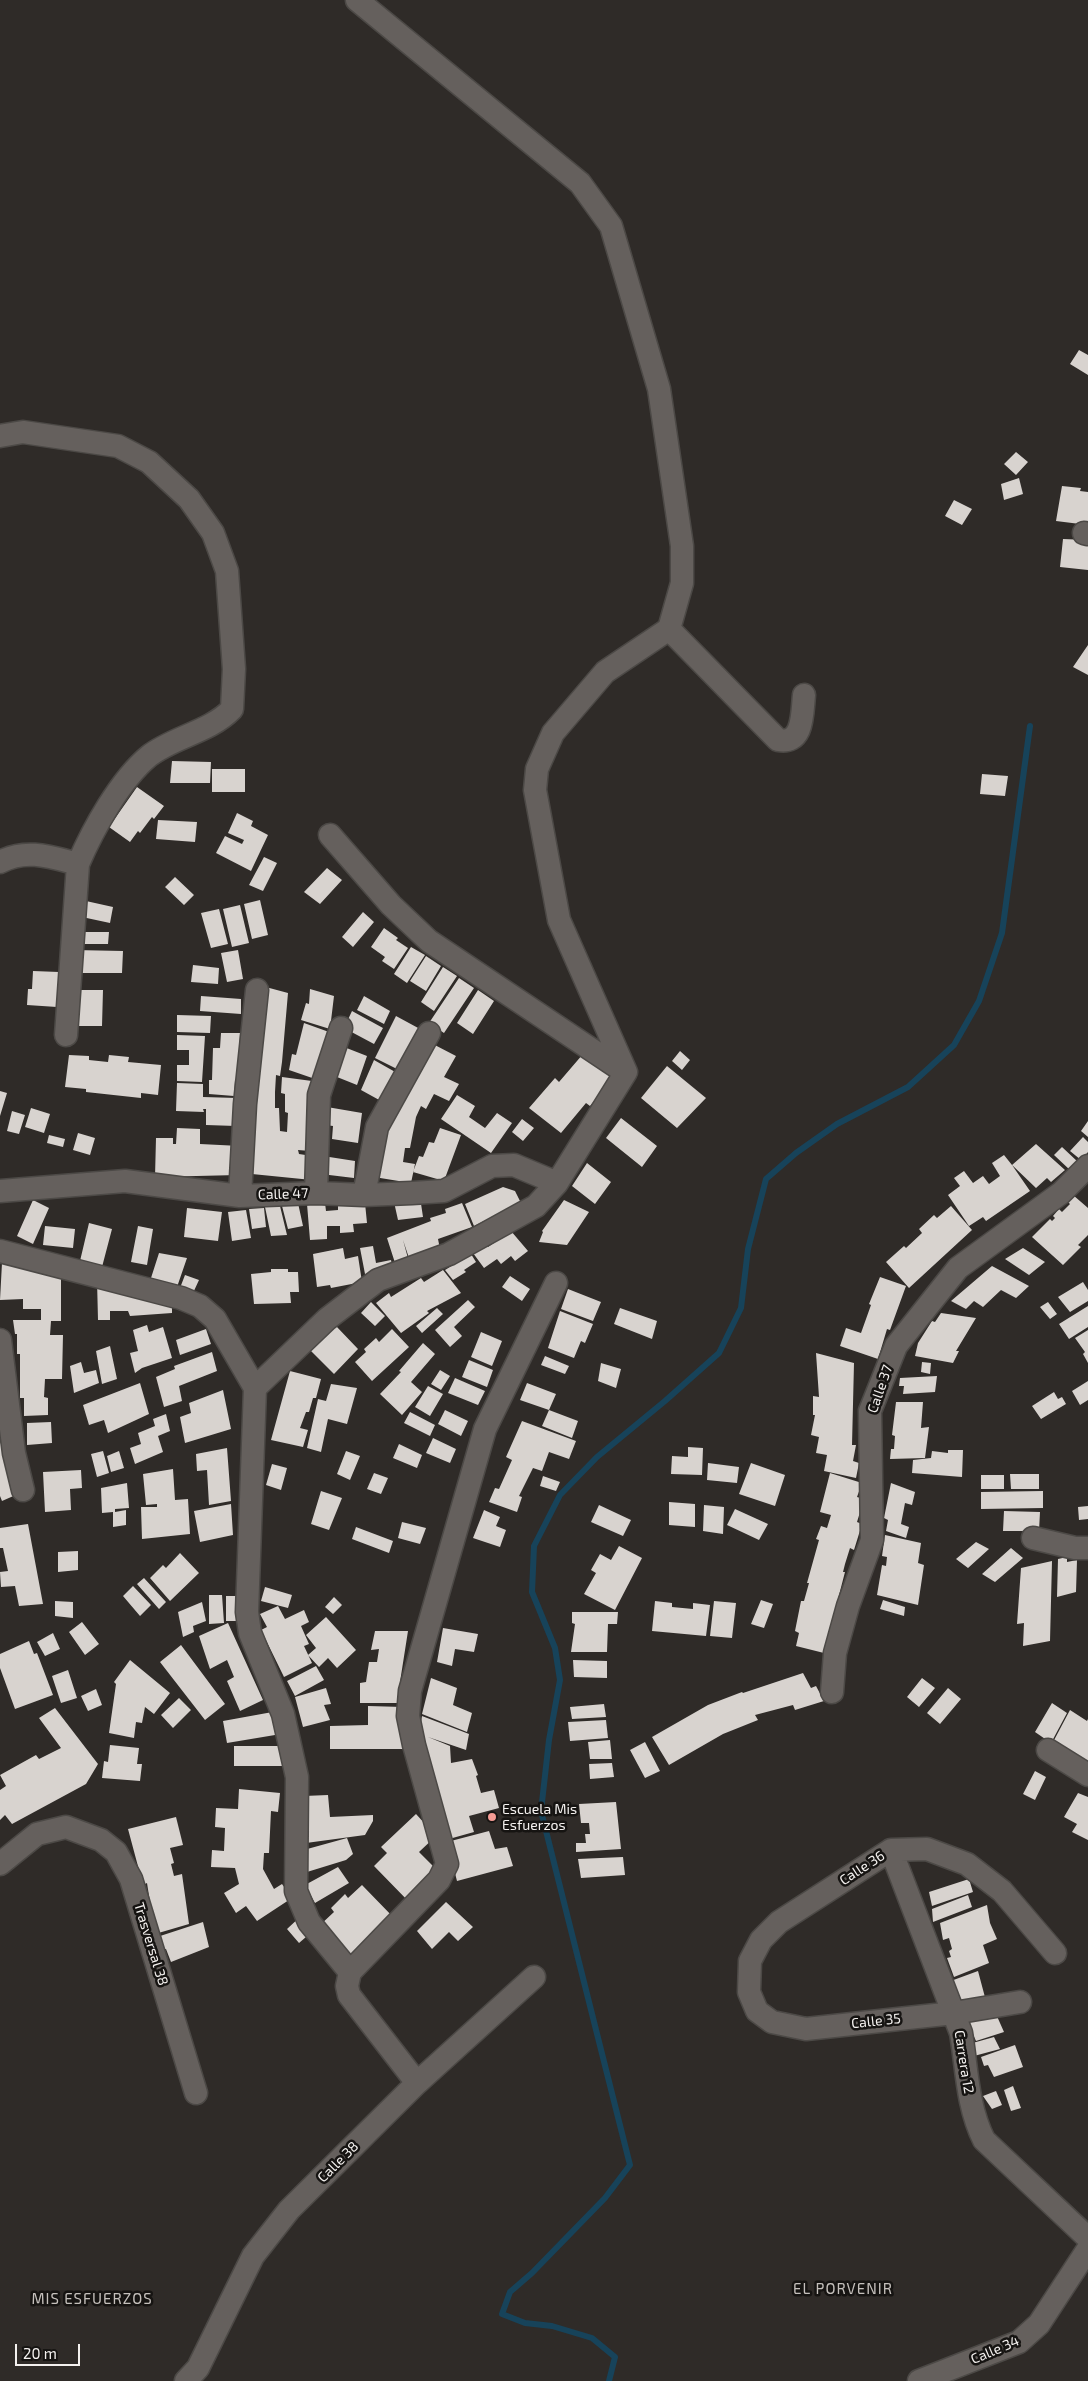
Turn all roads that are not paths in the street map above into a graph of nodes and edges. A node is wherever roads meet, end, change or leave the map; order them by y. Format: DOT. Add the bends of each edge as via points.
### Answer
graph roads {
  1 [pos="357,0"];
  2 [pos="0,436"];
  3 [pos="669,629"];
  4 [pos="804,695"];
  5 [pos="330,835"];
  6 [pos="0,862"];
  7 [pos="78,864"];
  8 [pos="257,990"];
  9 [pos="341,1028"];
  10 [pos="429,1033"];
  11 [pos="66,1035"];
  12 [pos="626,1072"];
  13 [pos="1088,1166"];
  14 [pos="557,1183"];
  15 [pos="0,1191"];
  16 [pos="316,1192"];
  17 [pos="240,1196"];
  18 [pos="364,1196"];
  19 [pos="0,1250"];
  20 [pos="556,1283"];
  21 [pos="0,1340"];
  22 [pos="255,1388"];
  23 [pos="22,1490"];
  24 [pos="1033,1538"];
  25 [pos="1088,1548"];
  26 [pos="832,1692"];
  27 [pos="1048,1750"];
  28 [pos="1088,1774"];
  29 [pos="890,1850"];
  30 [pos="0,1864"];
  31 [pos="1055,1953"];
  32 [pos="350,1972"];
  33 [pos="534,1977"];
  34 [pos="749,1992"];
  35 [pos="1020,2002"];
  36 [pos="954,2013"];
  37 [pos="417,2083"];
  38 [pos="196,2093"];
  39 [pos="1088,2238"];
  40 [pos="1088,2249"];
  41 [pos="186,2381"];
  42 [pos="919,2381"];
  1 -- 3 [label="street" via="580,183 611,226 659,389 682,546 682,583"];
  2 -- 7 [label="street" via="23,432 118,446 149,462 189,499 213,533 227,571 234,669 232,710 222,719 150,756 112,801"];
  3 -- 4 [label="street" via="778,740 793,738 799,733"];
  3 -- 12 [label="street" via="605,672 554,733 537,769 535,790 559,920"];
  5 -- 12 [label="street" via="391,905 429,941"];
  6 -- 7 [label="street" via="10,856 38,853"];
  7 -- 11 [label="street"];
  8 -- 17 [label="street"];
  9 -- 16 [label="street" via="319,1095"];
  10 -- 18 [label="street" via="377,1127"];
  12 -- 14 [label="street"];
  13 -- 26 [label="street, Calle 37" via="1061,1193 958,1268 896,1346 870,1411 872,1540 835,1653"];
  14 -- 18 [label="street, Calle 47" via="514,1165 492,1166 444,1191"];
  14 -- 22 [label="street" via="536,1206 449,1254 378,1280 327,1319"];
  15 -- 17 [label="street, Calle 47" via="125,1181"];
  16 -- 17 [label="street, Calle 47"];
  16 -- 18 [label="street, Calle 47"];
  19 -- 22 [label="street" via="181,1298 200,1306 216,1319"];
  20 -- 32 [label="street" via="485,1429 410,1690 408,1716 414,1745 447,1864 439,1880"];
  21 -- 23 [label="street" via="14,1453"];
  22 -- 32 [label="street" via="247,1612 250,1633 283,1714 297,1777 296,1891 309,1922"];
  24 -- 25 [label="street"];
  27 -- 28 [label="street"];
  29 -- 31 [label="street, Calle 36" via="927,1849 967,1864 1002,1891"];
  29 -- 34 [label="street, Calle 36" via="779,1922 761,1940 750,1960"];
  29 -- 36 [label="street, Carrera 12"];
  30 -- 38 [label="street, Trasversal 38" via="37,1834 66,1827 101,1840 116,1852 131,1879"];
  32 -- 37 [label="street" via="349,1995"];
  33 -- 37 [label="street, Calle 38"];
  34 -- 36 [label="street, Calle 35" via="757,2011 772,2022 806,2029"];
  35 -- 36 [label="street, Calle 35"];
  36 -- 39 [label="street, Carrera 12" via="961,2033 974,2121 984,2140"];
  37 -- 41 [label="street, Calle 38" via="289,2210 253,2256 198,2368"];
  40 -- 42 [label="street, Calle 34" via="1039,2324 1019,2342"];
}
